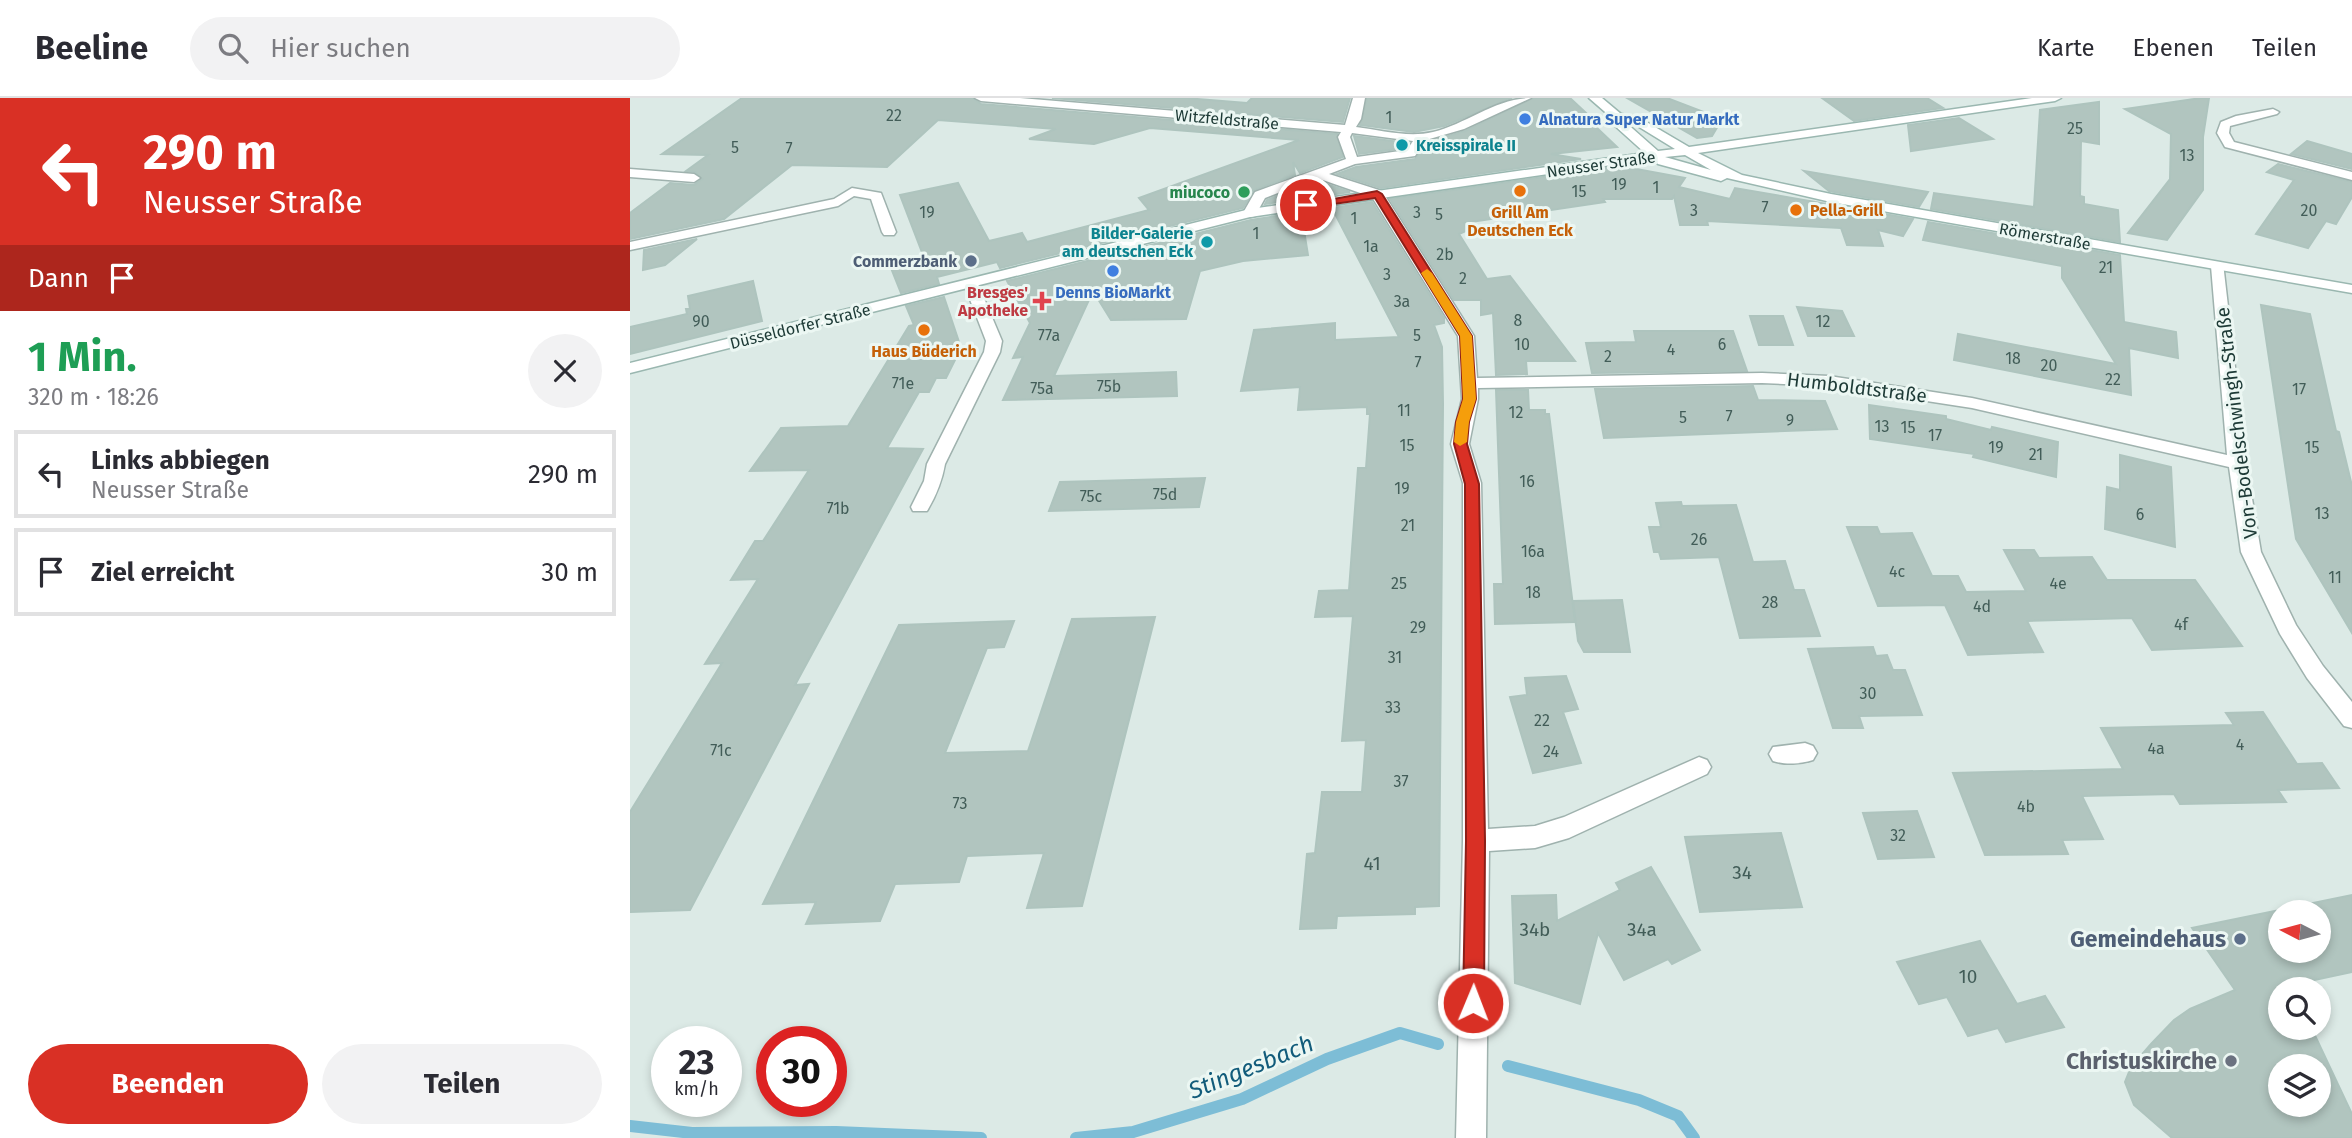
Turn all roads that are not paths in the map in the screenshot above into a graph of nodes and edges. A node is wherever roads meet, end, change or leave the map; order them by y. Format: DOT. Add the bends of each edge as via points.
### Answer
graph roads {
  1 [pos="981,98"];
  2 [pos="1359,98"];
  3 [pos="1525,98"];
  4 [pos="1595,98"];
  5 [pos="2055,98"];
  6 [pos="2273,112"];
  7 [pos="1618,117"];
  8 [pos="1348,127"];
  9 [pos="1422,137"];
  10 [pos="1688,151"];
  11 [pos="1655,157"];
  12 [pos="1353,161"];
  13 [pos="630,173"];
  14 [pos="1317,174"];
  15 [pos="2352,176"];
  16 [pos="694,178"];
  17 [pos="1738,178"];
  18 [pos="1377,194"];
  19 [pos="1250,213"];
  20 [pos="889,232"];
  21 [pos="1150,238"];
  22 [pos="630,246"];
  23 [pos="2218,266"];
  24 [pos="971,284"];
  25 [pos="2352,289"];
  26 [pos="630,368"];
  27 [pos="1470,383"];
  28 [pos="2237,463"];
  29 [pos="920,507"];
  30 [pos="2352,719"];
  31 [pos="1699,767"];
  32 [pos="1476,841"];
  33 [pos="1471,1138"];
  1 -- 8 [label="street, Witzfeldstraße"];
  2 -- 8 [label="street" via="1355,119"];
  3 -- 9 [label="street"];
  4 -- 7 [label="street"];
  5 -- 10 [label="street, Neusser Straße"];
  6 -- 15 [label="street" via="2225,124 2223,133 2229,144"];
  7 -- 10 [label="street" via="1634,119"];
  7 -- 11 [label="street" via="1619,124"];
  8 -- 9 [label="street" via="1364,133"];
  8 -- 12 [label="street" via="1344,137"];
  9 -- 12 [label="street" via="1411,153"];
  10 -- 11 [label="street, Neusser Straße"];
  10 -- 17 [label="street, Römerstraße"];
  11 -- 17 [label="street, Römerstraße" via="1686,170"];
  11 -- 18 [label="street, Neusser Straße"];
  12 -- 14 [label="street"];
  13 -- 16 [label="street"];
  14 -- 18 [label="street"];
  14 -- 19 [label="street" via="1260,195"];
  17 -- 23 [label="street, Römerstraße" via="1844,201"];
  18 -- 19 [label="street, Neusser Straße"];
  18 -- 27 [label="street" via="1466,336"];
  19 -- 21 [label="street, Neusser Straße"];
  20 -- 22 [label="street" via="876,196 852,192 838,202"];
  21 -- 24 [label="street, Düsseldorfer Straße"];
  23 -- 25 [label="street, Römerstraße"];
  23 -- 28 [label="street, Von-Bodelschwingh-Straße"];
  24 -- 26 [label="street, Düsseldorfer Straße"];
  24 -- 29 [label="street" via="994,341 992,352 936,464"];
  27 -- 28 [label="street, Humboldtstraße" via="1762,377 1829,381 1972,403"];
  27 -- 32 [label="street" via="1460,444 1472,484"];
  28 -- 30 [label="street, Von-Bodelschwingh-Straße" via="2251,552 2265,584 2315,672"];
  31 -- 32 [label="street" via="1569,827 1535,837"];
  32 -- 33 [label="street"];
}
